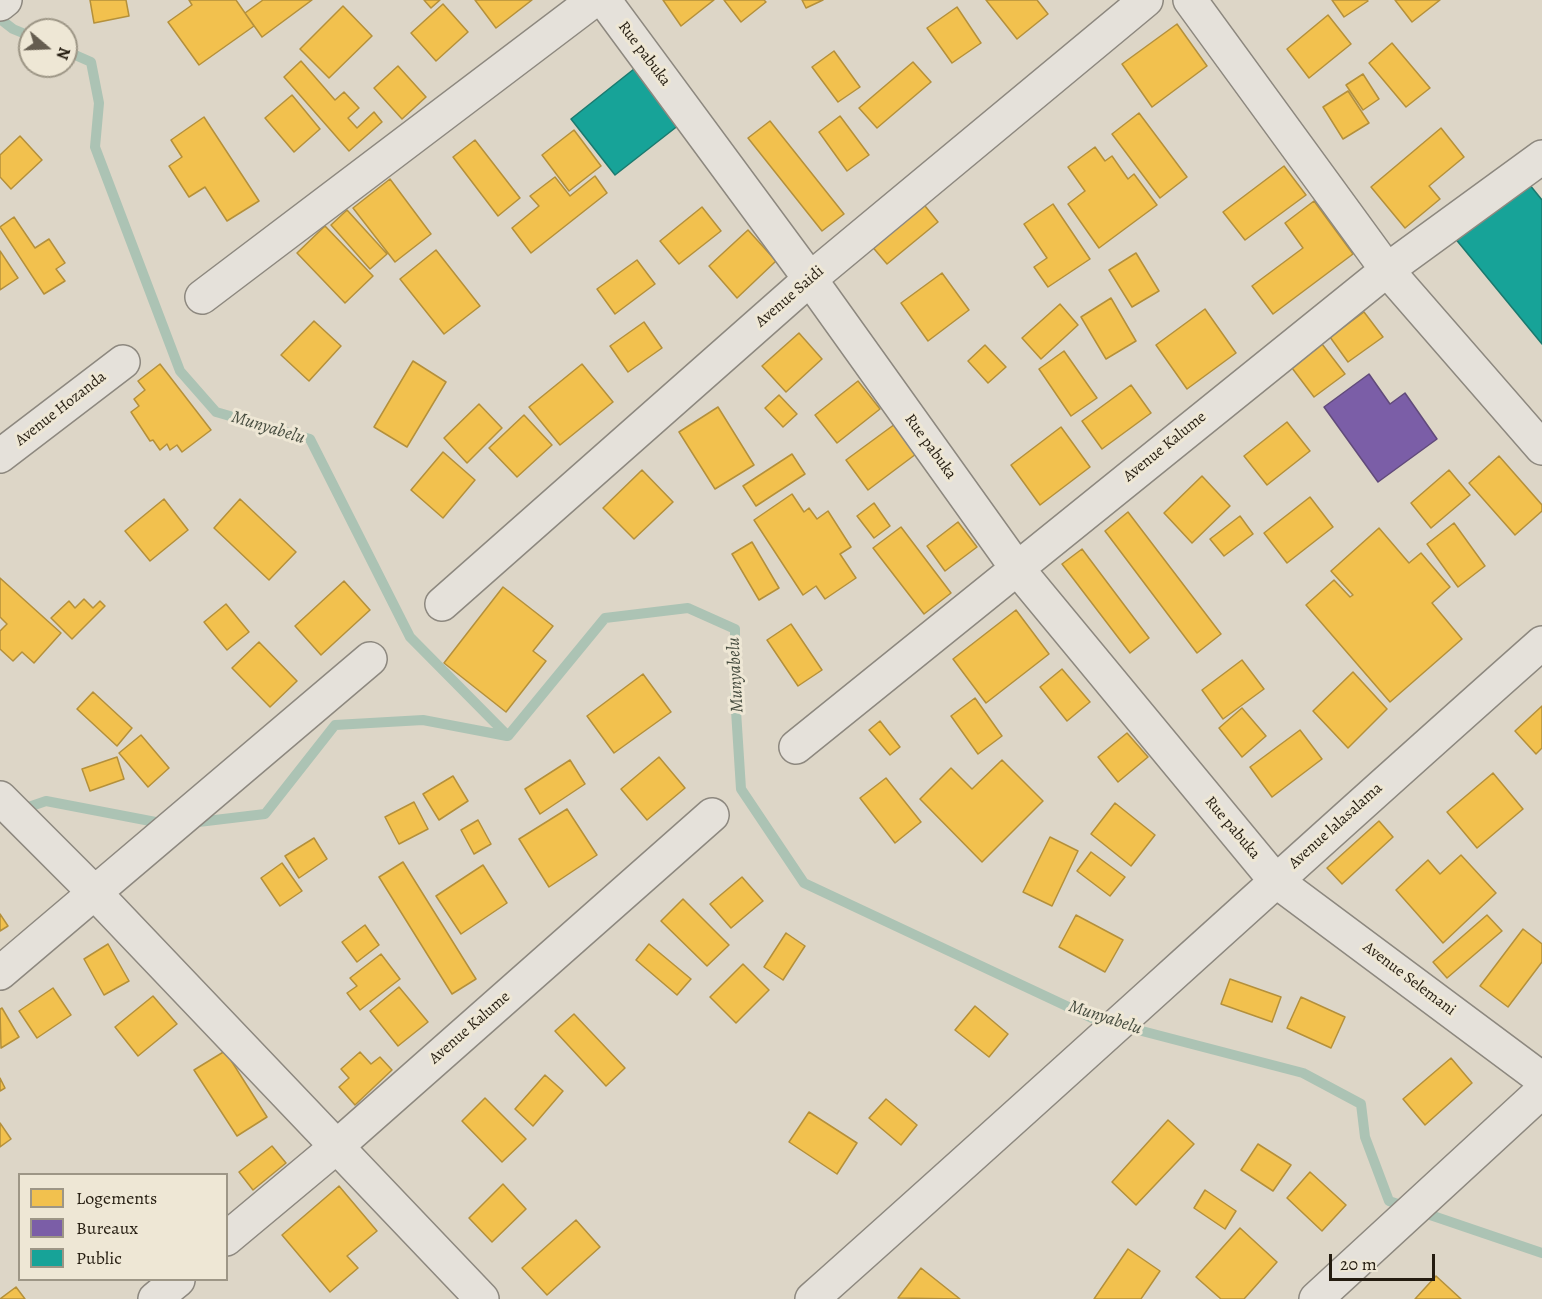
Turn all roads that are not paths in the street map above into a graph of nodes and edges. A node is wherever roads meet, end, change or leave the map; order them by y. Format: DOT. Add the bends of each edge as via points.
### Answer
graph roads {
  1 [pos="5,0"];
  2 [pos="594,0"];
  3 [pos="604,0"];
  4 [pos="1146,0"];
  5 [pos="1190,0"];
  6 [pos="0,4"];
  7 [pos="1542,157"];
  8 [pos="1387,270"];
  9 [pos="810,279"];
  10 [pos="202,297"];
  11 [pos="123,362"];
  12 [pos="1542,448"];
  13 [pos="0,456"];
  14 [pos="1016,567"];
  15 [pos="442,604"];
  16 [pos="1542,643"];
  17 [pos="370,659"];
  18 [pos="796,747"];
  19 [pos="12,810"];
  20 [pos="712,814"];
  21 [pos="1275,880"];
  22 [pos="95,893"];
  23 [pos="0,973"];
  24 [pos="1542,1079"];
  25 [pos="1542,1091"];
  26 [pos="335,1148"];
  27 [pos="228,1237"];
  28 [pos="177,1281"];
  29 [pos="1328,1296"];
  30 [pos="155,1299"];
  31 [pos="482,1299"];
  32 [pos="812,1299"];
  1 -- 6 [label="street"];
  2 -- 10 [label="street"];
  3 -- 9 [label="street, Rue pabuka"];
  4 -- 9 [label="street, Avenue Saidi"];
  5 -- 8 [label="street"];
  7 -- 8 [label="street, Avenue Kalume"];
  8 -- 12 [label="street"];
  8 -- 14 [label="street, Avenue Kalume"];
  9 -- 14 [label="street, Rue pabuka"];
  9 -- 15 [label="street, Avenue Saidi"];
  11 -- 13 [label="street, Avenue Hozanda"];
  14 -- 18 [label="street, Avenue Kalume"];
  14 -- 21 [label="street, Rue pabuka"];
  16 -- 21 [label="street, Avenue lalasalama"];
  17 -- 22 [label="street"];
  19 -- 22 [label="street"];
  20 -- 26 [label="street, Avenue Kalume"];
  21 -- 24 [label="street, Avenue Selemani"];
  21 -- 32 [label="street, Avenue lalasalama" via="1133,1013"];
  22 -- 23 [label="street"];
  22 -- 26 [label="street"];
  25 -- 29 [label="street"];
  26 -- 27 [label="street, Avenue Kalume"];
  26 -- 31 [label="street"];
  28 -- 30 [label="street"];
}
